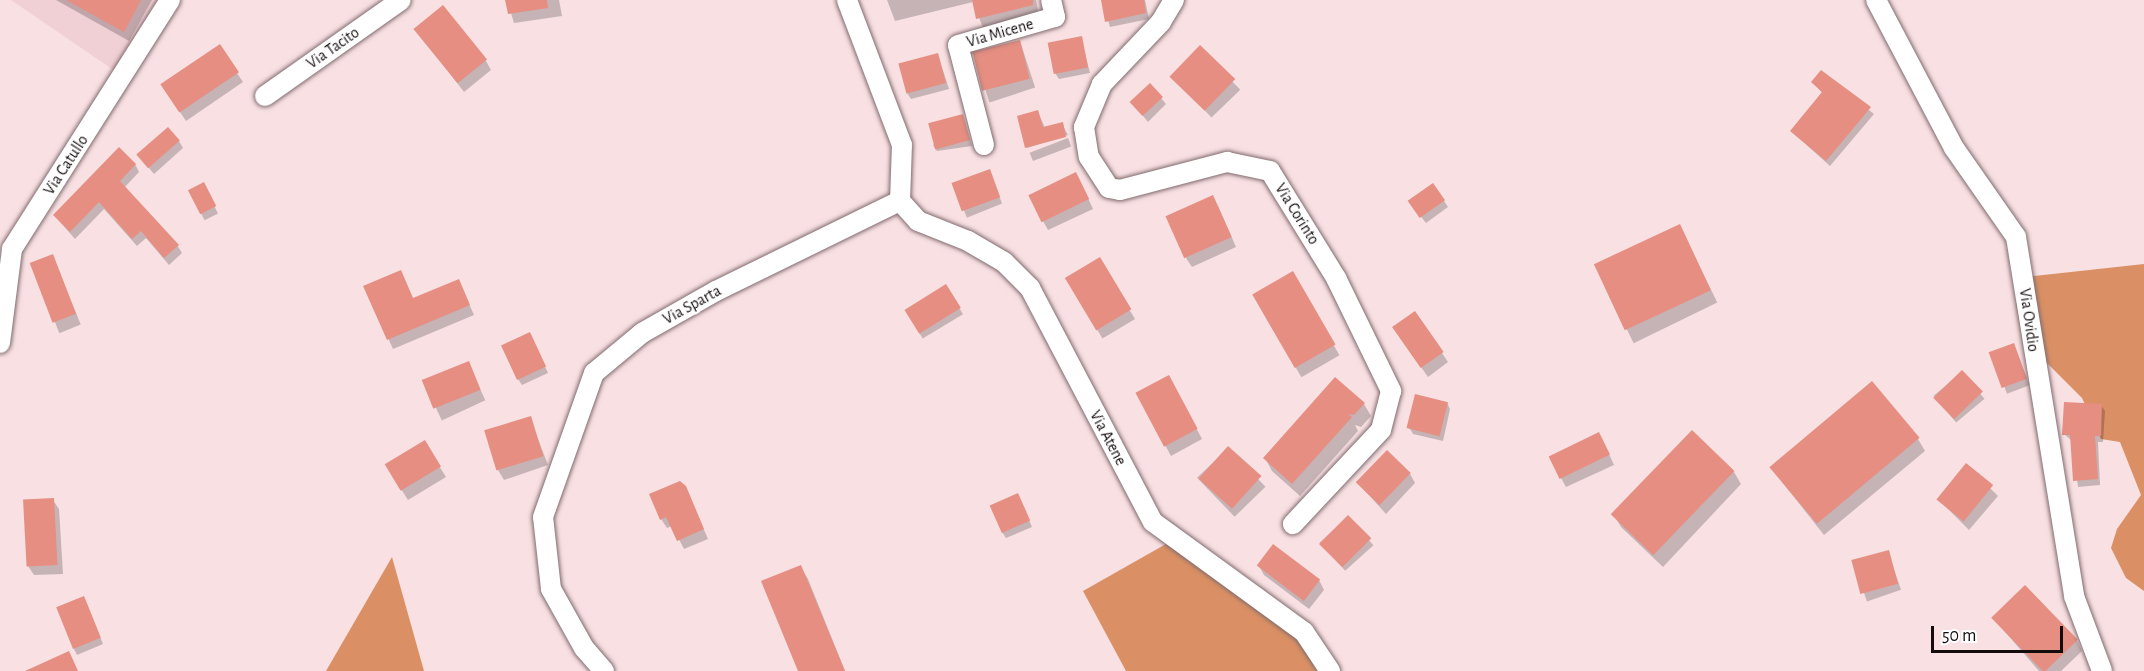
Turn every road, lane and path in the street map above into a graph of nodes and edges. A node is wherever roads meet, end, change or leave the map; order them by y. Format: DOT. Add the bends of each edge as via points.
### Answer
graph roads {
  1 [pos="170,0"];
  2 [pos="401,0"];
  3 [pos="847,0"];
  4 [pos="1051,0"];
  5 [pos="1174,0"];
  6 [pos="1876,0"];
  7 [pos="265,96"];
  8 [pos="984,145"];
  9 [pos="900,201"];
  10 [pos="0,343"];
  11 [pos="1293,524"];
  12 [pos="604,671"];
  13 [pos="1330,671"];
  14 [pos="2102,671"];
  1 -- 10 [label="street, Via Catullo" via="12,249"];
  2 -- 7 [label="street, Via Tacito"];
  3 -- 9 [label="street" via="902,145"];
  4 -- 8 [label="street, Via Micene" via="1054,17 958,45"];
  5 -- 11 [label="street, Via Corinto" via="1161,22 1102,84 1084,127 1089,158 1109,188 1120,190 1227,162 1270,171 1336,278 1391,391 1381,430"];
  6 -- 14 [label="street, Via Ovidio" via="1954,148 2016,237 2074,596"];
  9 -- 12 [label="street, Via Sparta" via="716,291 642,333 594,373 558,466 543,518 551,589 584,648"];
  9 -- 13 [label="street, Via Atene" via="918,222 968,241 1004,262 1030,288 1153,522 1305,632"];
}
